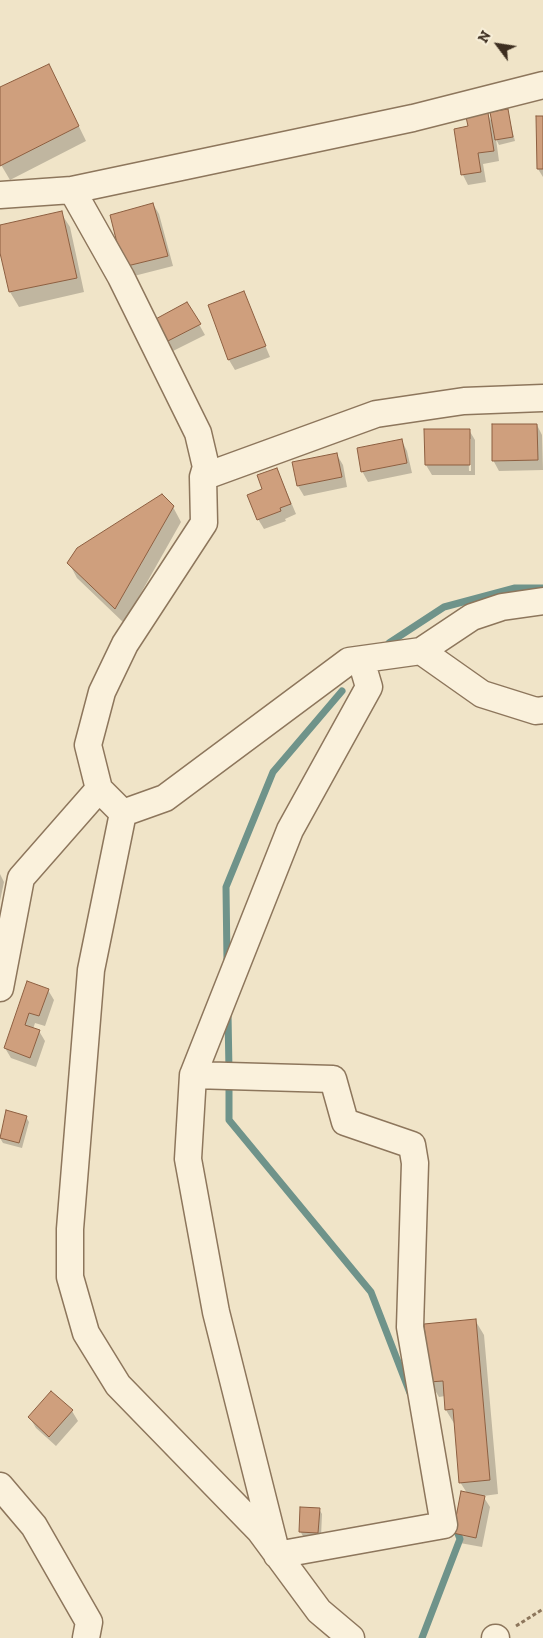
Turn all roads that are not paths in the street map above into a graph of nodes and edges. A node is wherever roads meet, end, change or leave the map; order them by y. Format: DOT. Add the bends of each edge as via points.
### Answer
graph roads {
  1 [pos="543,85"];
  2 [pos="72,190"];
  3 [pos="0,195"];
  4 [pos="543,398"];
  5 [pos="203,477"];
  6 [pos="543,601"];
  7 [pos="421,651"];
  8 [pos="361,660"];
  9 [pos="543,710"];
  10 [pos="99,789"];
  11 [pos="123,813"];
  12 [pos="0,988"];
  13 [pos="193,1075"];
  14 [pos="0,1486"];
  15 [pos="277,1555"];
  16 [pos="86,1638"];
  17 [pos="351,1638"];
  1 -- 2 [label="street" via="413,118"];
  2 -- 3 [label="street"];
  2 -- 5 [label="street" via="121,277 198,433 206,467"];
  4 -- 5 [label="street" via="464,401 376,414"];
  5 -- 10 [label="street" via="204,523 125,644 102,692 88,745"];
  6 -- 7 [label="street" via="502,607 472,617"];
  7 -- 8 [label="street"];
  7 -- 9 [label="street" via="482,694 536,711"];
  8 -- 11 [label="street" via="349,661 165,798"];
  8 -- 13 [label="street" via="370,687 290,830"];
  10 -- 11 [label="street"];
  10 -- 12 [label="street" via="21,878"];
  11 -- 15 [label="street" via="91,970 70,1229 70,1277 86,1333 118,1385 260,1531"];
  13 -- 15 [label="street" via="188,1159 216,1312"];
  13 -- 15 [label="street" via="333,1079 345,1122 412,1145 415,1163 410,1327 444,1525"];
  14 -- 16 [label="street" via="34,1526 89,1622"];
  15 -- 17 [label="street" via="319,1611"];
}
